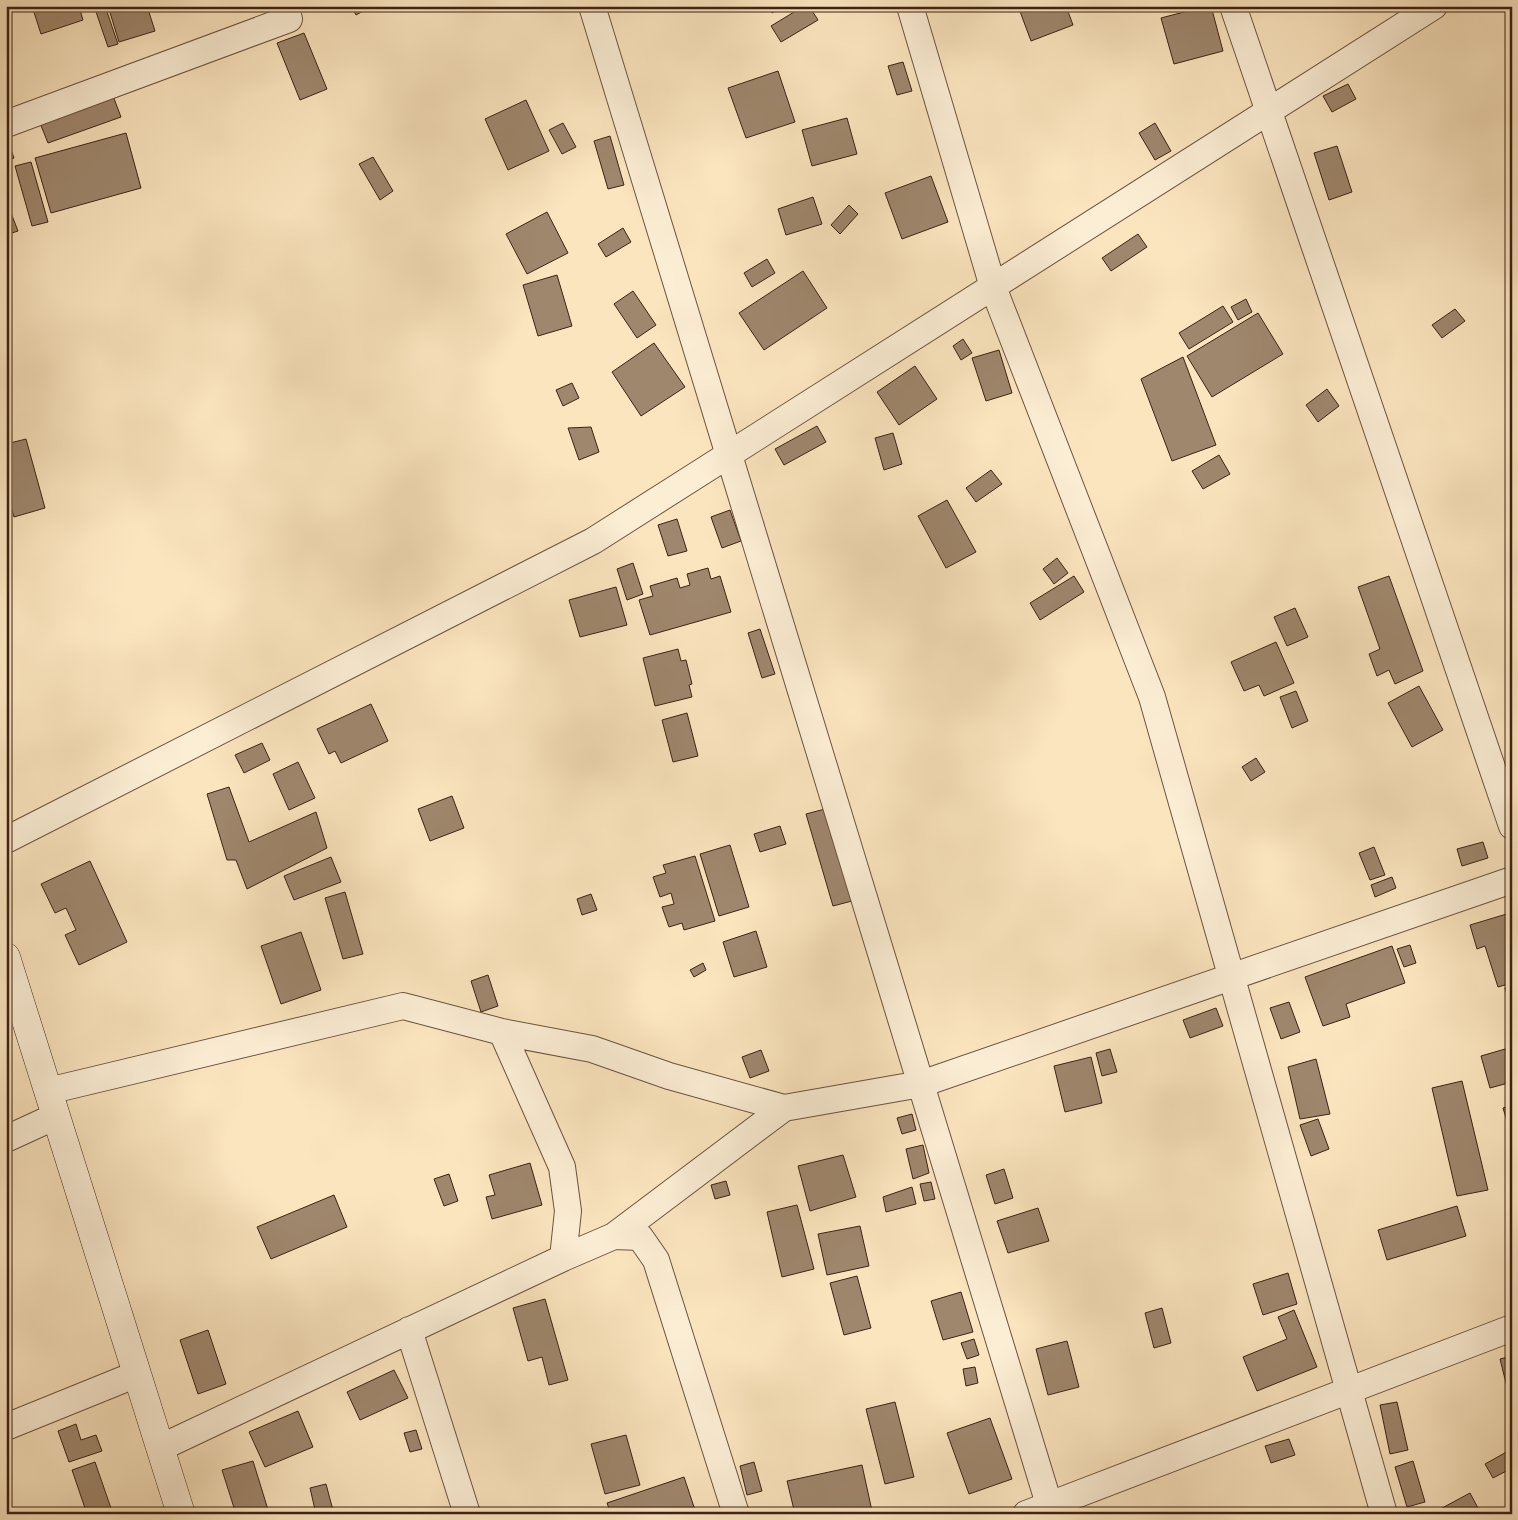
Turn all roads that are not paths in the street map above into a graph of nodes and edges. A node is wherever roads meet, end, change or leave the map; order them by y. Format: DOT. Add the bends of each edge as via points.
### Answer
graph roads {
  1 [pos="285,6"];
  2 [pos="592,6"];
  3 [pos="910,6"];
  4 [pos="1233,6"];
  5 [pos="1434,6"];
  6 [pos="1269,112"];
  7 [pos="6,124"];
  8 [pos="993,287"];
  9 [pos="729,455"];
  10 [pos="1512,826"];
  11 [pos="6,840"];
  12 [pos="1512,880"];
  13 [pos="6,957"];
  14 [pos="1231,977"];
  15 [pos="502,1032"];
  16 [pos="921,1084"];
  17 [pos="48,1091"];
  18 [pos="784,1108"];
  19 [pos="56,1116"];
  20 [pos="6,1139"];
  21 [pos="614,1236"];
  22 [pos="563,1258"];
  23 [pos="1512,1328"];
  24 [pos="409,1330"];
  25 [pos="137,1374"];
  26 [pos="1349,1390"];
  27 [pos="6,1427"];
  28 [pos="160,1448"];
  29 [pos="1043,1511"];
  30 [pos="181,1514"];
  31 [pos="467,1514"];
  32 [pos="736,1514"];
  33 [pos="1384,1514"];
  1 -- 7 [label="street" via="289,19"];
  2 -- 9 [label="street"];
  3 -- 8 [label="street"];
  4 -- 6 [label="street"];
  5 -- 6 [label="street"];
  6 -- 8 [label="street"];
  6 -- 10 [label="street"];
  8 -- 9 [label="street"];
  8 -- 14 [label="street" via="1152,698"];
  9 -- 11 [label="street" via="593,541"];
  9 -- 16 [label="street"];
  12 -- 14 [label="street"];
  13 -- 17 [label="main road"];
  14 -- 16 [label="street"];
  14 -- 26 [label="street"];
  15 -- 17 [label="street" via="403,1006"];
  15 -- 18 [label="street" via="592,1049 669,1076"];
  15 -- 22 [label="street" via="562,1167 568,1211"];
  16 -- 18 [label="street"];
  16 -- 29 [label="street"];
  17 -- 19 [label="main road"];
  18 -- 21 [label="street"];
  19 -- 20 [label="street"];
  19 -- 25 [label="main road"];
  21 -- 22 [label="street"];
  21 -- 32 [label="street" via="640,1237 656,1260"];
  22 -- 24 [label="street"];
  23 -- 26 [label="street"];
  24 -- 28 [label="street"];
  24 -- 31 [label="street"];
  25 -- 27 [label="street"];
  25 -- 28 [label="main road"];
  26 -- 29 [label="street"];
  26 -- 33 [label="street"];
  28 -- 30 [label="main road"];
}
